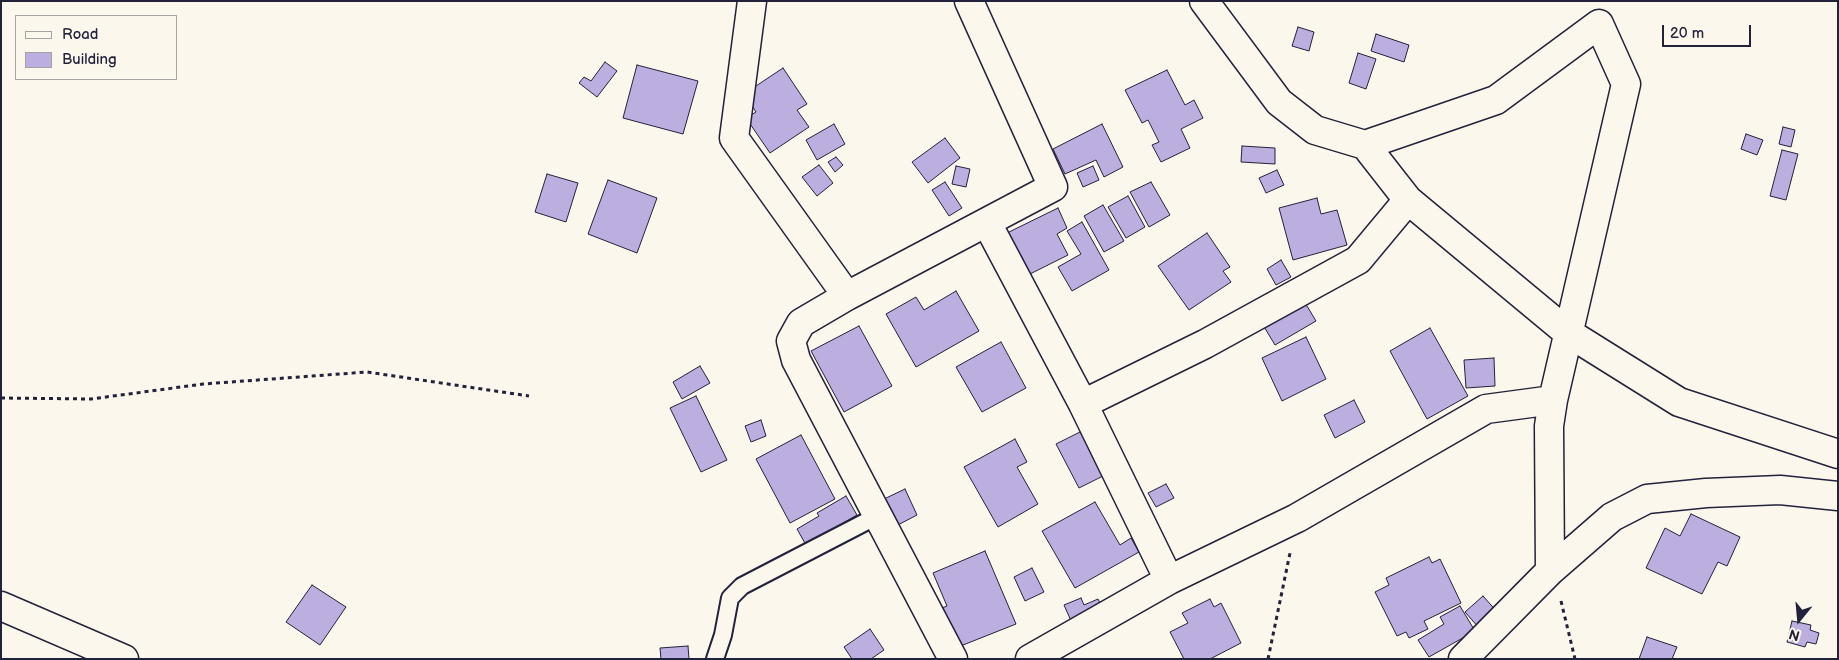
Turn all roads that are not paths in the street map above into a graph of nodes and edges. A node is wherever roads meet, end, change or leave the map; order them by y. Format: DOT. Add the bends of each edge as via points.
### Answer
graph roads {
  1 [pos="752,1"];
  2 [pos="969,1"];
  3 [pos="1204,1"];
  4 [pos="1365,145"];
  5 [pos="1408,200"];
  6 [pos="987,224"];
  7 [pos="847,296"];
  8 [pos="1567,332"];
  9 [pos="1553,400"];
  10 [pos="1083,404"];
  11 [pos="1838,454"];
  12 [pos="1838,496"];
  13 [pos="878,515"];
  14 [pos="1550,571"];
  15 [pos="1170,580"];
  16 [pos="1,606"];
  17 [pos="124,659"];
  18 [pos="715,659"];
  19 [pos="953,659"];
  20 [pos="1030,659"];
  21 [pos="1463,659"];
  1 -- 7 [label="street" via="734,138"];
  2 -- 6 [label="street" via="1053,187"];
  3 -- 4 [label="street" via="1279,102 1315,130"];
  4 -- 5 [label="street"];
  4 -- 8 [label="street" via="1496,100 1599,24 1626,84"];
  5 -- 8 [label="street"];
  5 -- 10 [label="street" via="1358,260 1205,344"];
  6 -- 7 [label="street"];
  6 -- 10 [label="street"];
  7 -- 13 [label="street" via="801,323 791,341 796,360"];
  8 -- 9 [label="street"];
  8 -- 11 [label="street" via="1678,402"];
  9 -- 14 [label="street" via="1549,426"];
  9 -- 15 [label="street" via="1486,409 1297,518"];
  10 -- 15 [label="street"];
  12 -- 14 [label="street" via="1780,490 1647,499 1612,517"];
  13 -- 18 [label="lane" via="742,586 730,598"];
  13 -- 19 [label="street"];
  14 -- 21 [label="street"];
  15 -- 20 [label="street"];
  16 -- 17 [label="street"];
}
